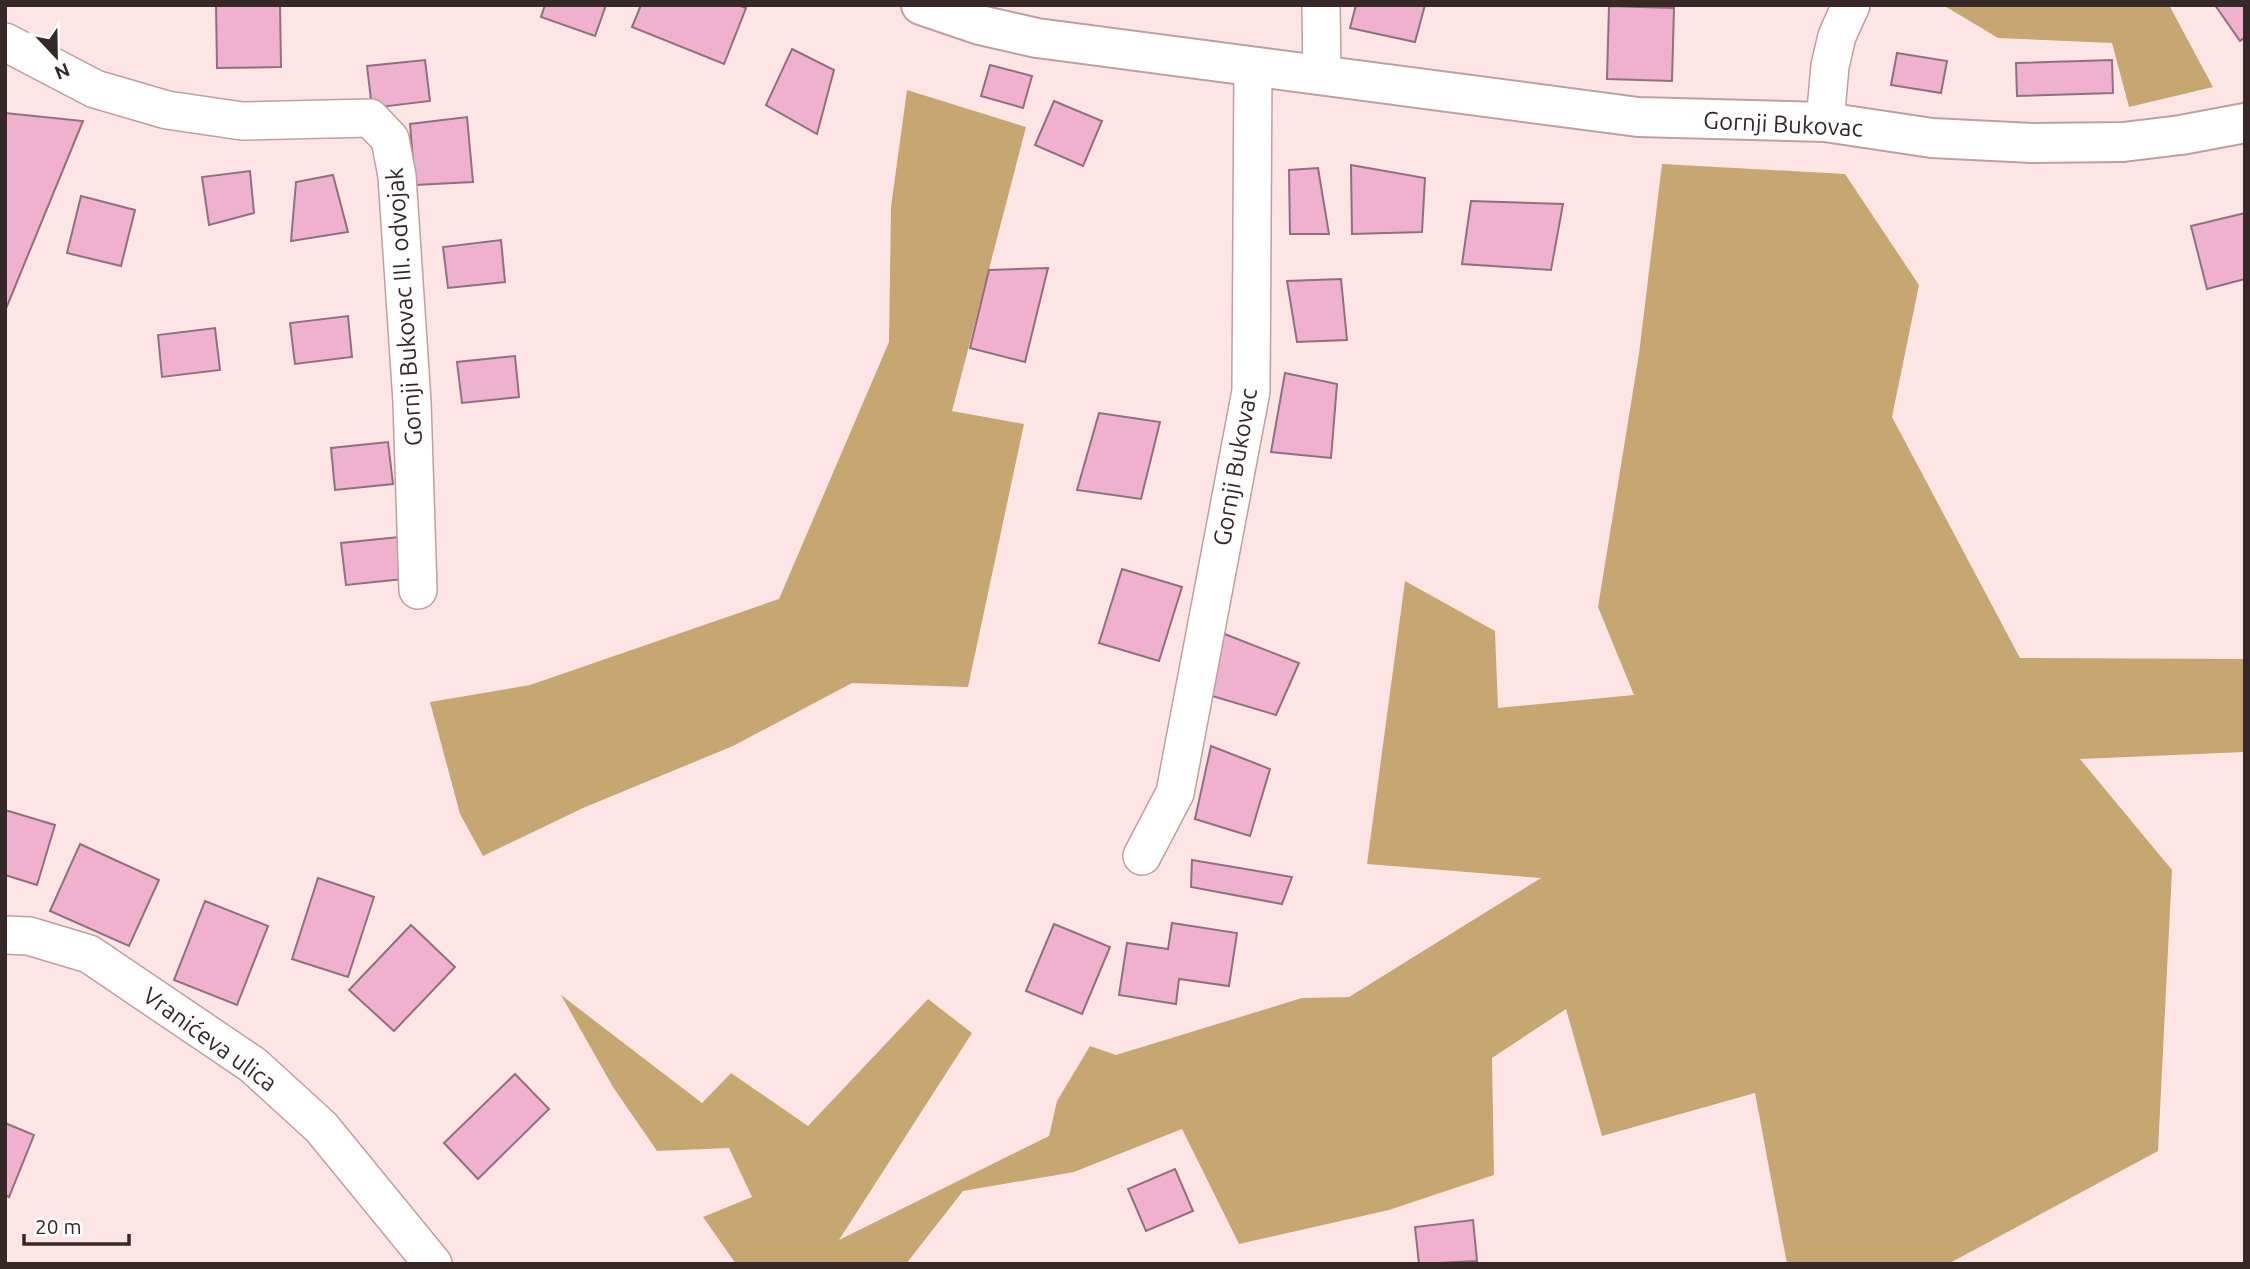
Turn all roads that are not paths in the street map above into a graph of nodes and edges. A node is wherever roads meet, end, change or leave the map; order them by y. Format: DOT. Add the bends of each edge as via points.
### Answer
graph roads {
  1 [pos="921,5"];
  2 [pos="1321,5"];
  3 [pos="1851,5"];
  4 [pos="5,42"];
  5 [pos="1254,66"];
  6 [pos="1322,75"];
  7 [pos="1825,122"];
  8 [pos="2245,123"];
  9 [pos="418,590"];
  10 [pos="1142,856"];
  11 [pos="5,935"];
  12 [pos="433,1264"];
  1 -- 5 [label="street, Gornji Bukovac" via="1037,38"];
  2 -- 6 [label="street"];
  3 -- 7 [label="street" via="1830,66"];
  4 -- 9 [label="street, Gornji Bukovac III. odvojak" via="95,89 167,110 242,121 370,118 390,139 397,176 412,402"];
  5 -- 6 [label="street, Gornji Bukovac"];
  5 -- 10 [label="street, Gornji Bukovac" via="1251,391 1175,793"];
  6 -- 7 [label="street, Gornji Bukovac" via="1638,117"];
  7 -- 8 [label="street, Gornji Bukovac" via="1932,138 2032,143 2123,142"];
  11 -- 12 [label="street, Vranićeva ulica" via="29,936 89,954 253,1065 321,1127"];
}
